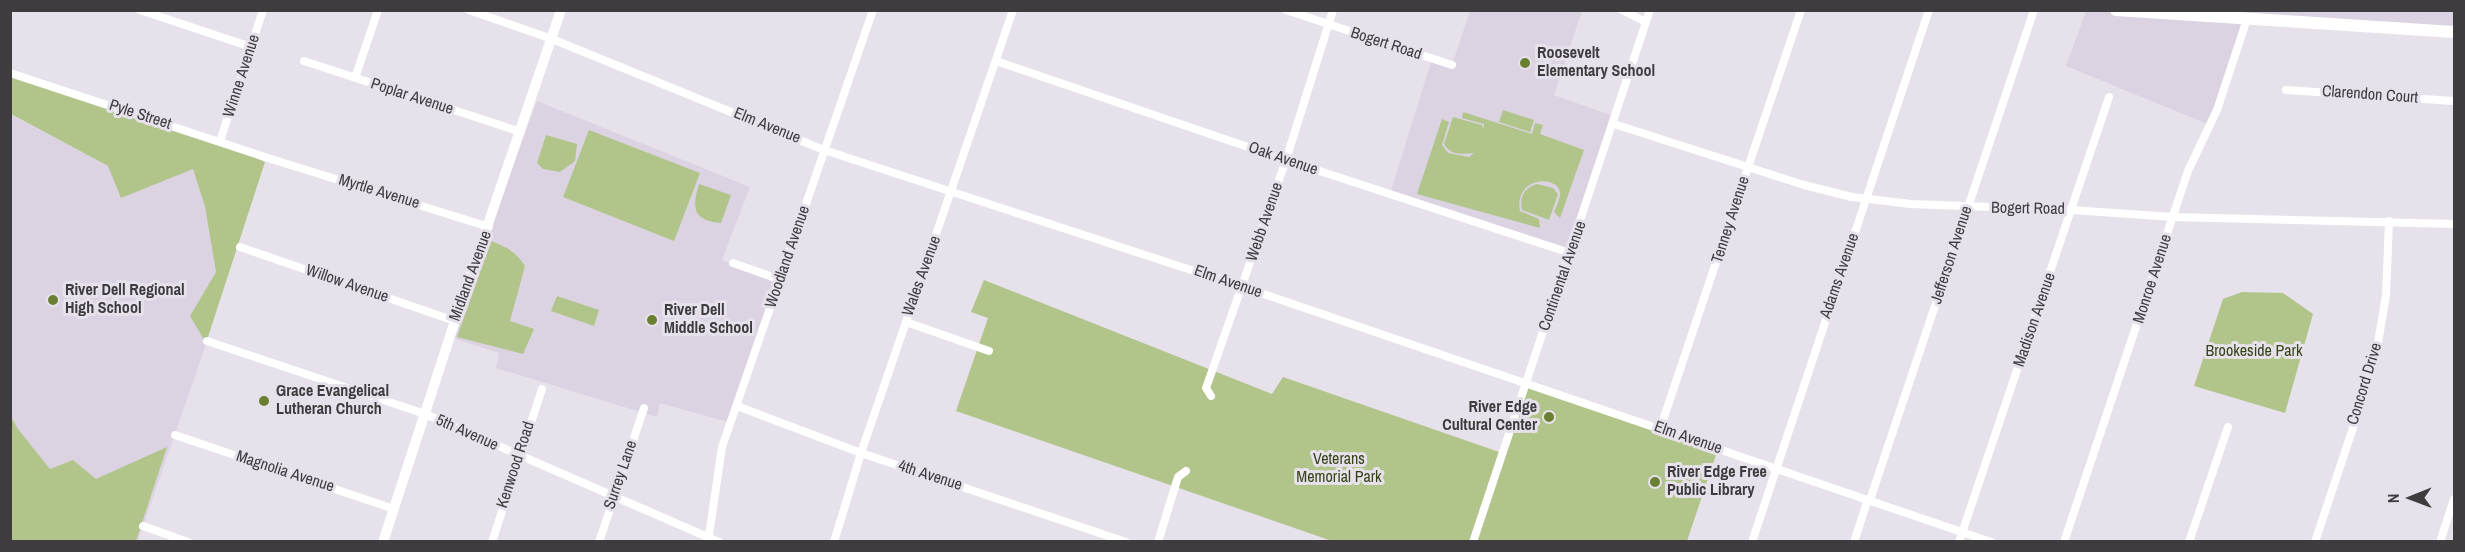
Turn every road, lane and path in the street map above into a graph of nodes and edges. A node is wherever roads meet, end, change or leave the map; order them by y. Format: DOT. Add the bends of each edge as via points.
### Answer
graph roads {
  1 [pos="140,10"];
  2 [pos="263,10"];
  3 [pos="378,10"];
  4 [pos="469,10"];
  5 [pos="561,10"];
  6 [pos="873,10"];
  7 [pos="1013,10"];
  8 [pos="1286,10"];
  9 [pos="1333,10"];
  10 [pos="1622,10"];
  11 [pos="1650,10"];
  12 [pos="1801,10"];
  13 [pos="1929,10"];
  14 [pos="2034,10"];
  15 [pos="2116,10"];
  16 [pos="2138,11"];
  17 [pos="2247,19"];
  18 [pos="1647,22"];
  19 [pos="1328,24"];
  20 [pos="2454,32"];
  21 [pos="552,39"];
  22 [pos="251,47"];
  23 [pos="304,61"];
  24 [pos="996,61"];
  25 [pos="1452,65"];
  26 [pos="10,73"];
  27 [pos="355,78"];
  28 [pos="2286,90"];
  29 [pos="2109,97"];
  30 [pos="2454,101"];
  31 [pos="1614,124"];
  32 [pos="520,132"];
  33 [pos="220,141"];
  34 [pos="824,150"];
  35 [pos="268,158"];
  36 [pos="1286,160"];
  37 [pos="1748,168"];
  38 [pos="953,191"];
  39 [pos="1866,199"];
  40 [pos="1968,208"];
  41 [pos="2072,210"];
  42 [pos="2173,217"];
  43 [pos="2389,221"];
  44 [pos="2454,224"];
  45 [pos="489,226"];
  46 [pos="240,247"];
  47 [pos="1570,253"];
  48 [pos="733,263"];
  49 [pos="780,280"];
  50 [pos="1243,287"];
  51 [pos="455,321"];
  52 [pos="906,322"];
  53 [pos="207,341"];
  54 [pos="989,351"];
  55 [pos="1526,385"];
  56 [pos="542,389"];
  57 [pos="1211,396"];
  58 [pos="737,406"];
  59 [pos="644,408"];
  60 [pos="425,414"];
  61 [pos="2228,427"];
  62 [pos="1660,429"];
  63 [pos="175,435"];
  64 [pos="861,453"];
  65 [pos="519,456"];
  66 [pos="1777,468"];
  67 [pos="1186,471"];
  68 [pos="614,497"];
  69 [pos="1869,500"];
  70 [pos="2454,500"];
  71 [pos="394,508"];
  72 [pos="143,526"];
  73 [pos="1963,532"];
  74 [pos="709,539"];
  75 [pos="188,542"];
  76 [pos="383,542"];
  77 [pos="492,542"];
  78 [pos="599,542"];
  79 [pos="719,542"];
  80 [pos="834,542"];
  81 [pos="1126,542"];
  82 [pos="1158,542"];
  83 [pos="1473,542"];
  84 [pos="1752,542"];
  85 [pos="1854,542"];
  86 [pos="1959,542"];
  87 [pos="1991,542"];
  88 [pos="2064,542"];
  89 [pos="2189,542"];
  90 [pos="2315,542"];
  91 [pos="2440,542"];
  1 -- 22 [label="street"];
  2 -- 22 [label="street, Winne Avenue"];
  3 -- 27 [label="street"];
  4 -- 21 [label="street, Elm Avenue"];
  5 -- 21 [label="street, Midland Avenue"];
  6 -- 34 [label="street, Woodland Avenue"];
  7 -- 24 [label="street, Wales Avenue"];
  8 -- 19 [label="street, Bogert Road"];
  9 -- 19 [label="street, Webb Avenue"];
  10 -- 18 [label="street"];
  11 -- 18 [label="street, Continental Avenue"];
  12 -- 37 [label="street, Tenney Avenue"];
  13 -- 39 [label="street, Adams Avenue"];
  14 -- 40 [label="street, Jefferson Avenue"];
  15 -- 16 [label="main road"];
  16 -- 17 [label="main road"];
  17 -- 20 [label="main road"];
  17 -- 42 [label="street, Monroe Avenue" via="2217,110 2188,171"];
  18 -- 31 [label="street, Continental Avenue"];
  19 -- 25 [label="street, Bogert Road"];
  19 -- 36 [label="street, Webb Avenue"];
  21 -- 32 [label="street, Midland Avenue"];
  21 -- 34 [label="street, Elm Avenue"];
  22 -- 33 [label="street, Winne Avenue"];
  23 -- 27 [label="street, Poplar Avenue"];
  24 -- 36 [label="street, Oak Avenue"];
  24 -- 38 [label="street, Wales Avenue"];
  26 -- 33 [label="street, Pyle Street"];
  27 -- 32 [label="street, Poplar Avenue"];
  28 -- 30 [label="street, Clarendon Court"];
  29 -- 41 [label="street, Madison Avenue"];
  31 -- 37 [label="street, Bogert Road"];
  31 -- 47 [label="street, Continental Avenue"];
  32 -- 45 [label="street, Midland Avenue"];
  33 -- 35 [label="street, Pyle Street"];
  34 -- 38 [label="street, Elm Avenue"];
  34 -- 49 [label="street, Woodland Avenue"];
  35 -- 45 [label="street, Myrtle Avenue"];
  36 -- 47 [label="street, Oak Avenue"];
  36 -- 50 [label="street, Webb Avenue"];
  37 -- 39 [label="street, Bogert Road"];
  37 -- 62 [label="street, Tenney Avenue"];
  38 -- 50 [label="street, Elm Avenue"];
  38 -- 52 [label="street, Wales Avenue"];
  39 -- 40 [label="street, Bogert Road"];
  39 -- 66 [label="street, Adams Avenue"];
  40 -- 41 [label="street, Bogert Road"];
  40 -- 69 [label="street, Jefferson Avenue"];
  41 -- 42 [label="street, Bogert Road"];
  41 -- 73 [label="street, Madison Avenue"];
  42 -- 43 [label="street, Bogert Road"];
  42 -- 88 [label="street, Monroe Avenue"];
  43 -- 44 [label="street, Bogert Road"];
  43 -- 90 [label="street, Concord Drive" via="2386,295 2377,349"];
  45 -- 51 [label="street, Midland Avenue"];
  46 -- 51 [label="street, Willow Avenue"];
  47 -- 55 [label="street, Continental Avenue"];
  48 -- 49 [label="street"];
  49 -- 58 [label="street, Woodland Avenue"];
  50 -- 55 [label="street, Elm Avenue"];
  50 -- 57 [label="street, Webb Avenue" via="1206,388"];
  51 -- 60 [label="street, Midland Avenue"];
  52 -- 54 [label="street"];
  52 -- 64 [label="street, Wales Avenue"];
  53 -- 60 [label="street, 5th Avenue"];
  55 -- 62 [label="street, Elm Avenue"];
  55 -- 83 [label="street, Continental Avenue"];
  56 -- 65 [label="street, Kenwood Road"];
  58 -- 64 [label="street, 4th Avenue"];
  58 -- 74 [label="street, Woodland Avenue" via="720,459"];
  59 -- 68 [label="street, Surrey Lane"];
  60 -- 65 [label="street, 5th Avenue"];
  60 -- 71 [label="street, Midland Avenue"];
  61 -- 89 [label="street"];
  62 -- 66 [label="street, Elm Avenue"];
  63 -- 71 [label="street, Magnolia Avenue"];
  64 -- 80 [label="street, Wales Avenue"];
  64 -- 81 [label="street, 4th Avenue"];
  65 -- 68 [label="street, 5th Avenue"];
  65 -- 77 [label="street, Kenwood Road"];
  66 -- 69 [label="street, Elm Avenue"];
  66 -- 84 [label="street, Adams Avenue"];
  67 -- 82 [label="street" via="1178,477"];
  68 -- 74 [label="street, 5th Avenue"];
  68 -- 78 [label="street, Surrey Lane"];
  69 -- 73 [label="street, Elm Avenue"];
  69 -- 85 [label="street, Jefferson Avenue"];
  70 -- 91 [label="street"];
  71 -- 76 [label="street, Midland Avenue"];
  72 -- 75 [label="street"];
  73 -- 86 [label="street, Madison Avenue"];
  73 -- 87 [label="street, Elm Avenue"];
  74 -- 79 [label="street, 5th Avenue"];
}
